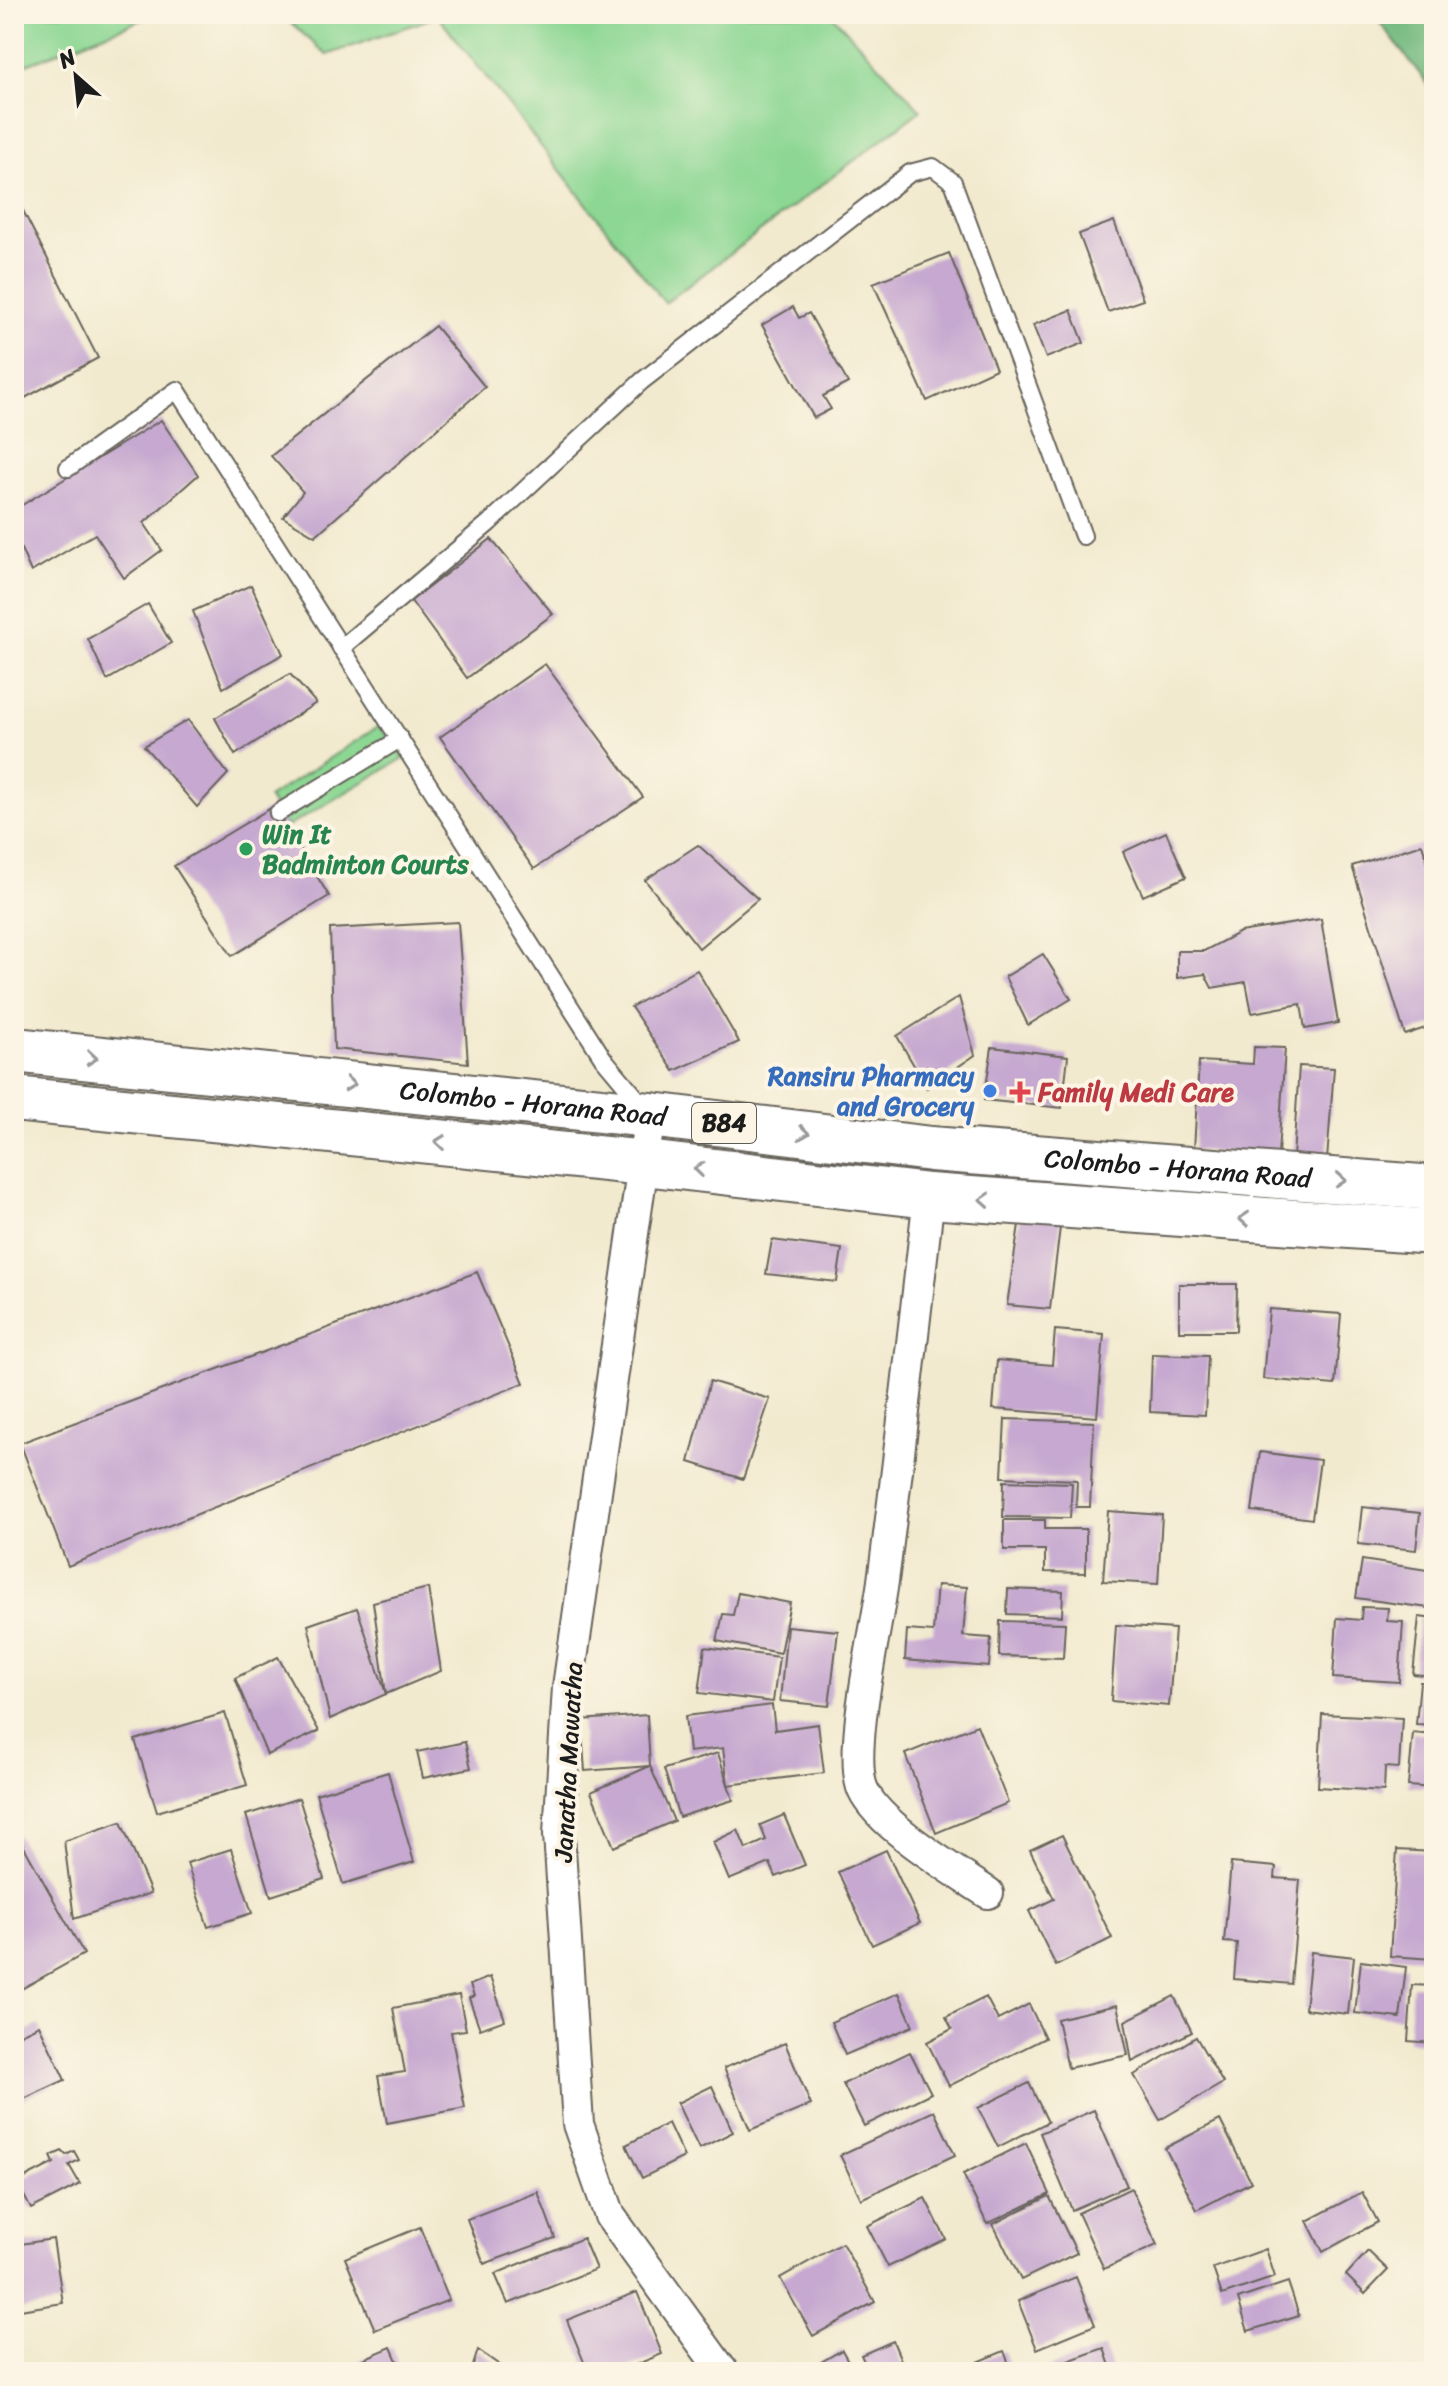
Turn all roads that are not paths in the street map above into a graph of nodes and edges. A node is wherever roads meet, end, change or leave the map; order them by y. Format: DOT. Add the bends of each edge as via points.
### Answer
graph roads {
  1 [pos="68,468"];
  2 [pos="1083,536"];
  3 [pos="341,648"];
  4 [pos="400,739"];
  5 [pos="278,813"];
  6 [pos="14,1050"];
  7 [pos="14,1099"];
  8 [pos="650,1115"];
  9 [pos="645,1163"];
  10 [pos="1434,1188"];
  11 [pos="929,1196"];
  12 [pos="1434,1232"];
  13 [pos="988,1893"];
  14 [pos="723,2372"];
  1 -- 3 [label="lane" via="177,390"];
  2 -- 3 [label="lane" via="953,182 933,167 910,173 642,381 489,523"];
  3 -- 4 [label="lane"];
  4 -- 5 [label="lane"];
  4 -- 8 [label="lane" via="603,1058"];
  6 -- 8 [label="main road, Colombo - Horana Road / B84, one-way"];
  9 -- 7 [label="main road, Colombo - Horana Road / B84, one-way"];
  8 -- 9 [label="street, Janatha Mawatha"];
  8 -- 10 [label="main road, Colombo - Horana Road / B84, one-way" via="931,1149"];
  11 -- 9 [label="main road, Colombo - Horana Road / B84, one-way"];
  9 -- 14 [label="street, Janatha Mawatha" via="568,1687 559,1834 578,2124 610,2216"];
  12 -- 11 [label="main road, Colombo - Horana Road / B84, one-way"];
  11 -- 13 [label="street" via="883,1583 856,1747 857,1775 865,1794 892,1823"];
}
